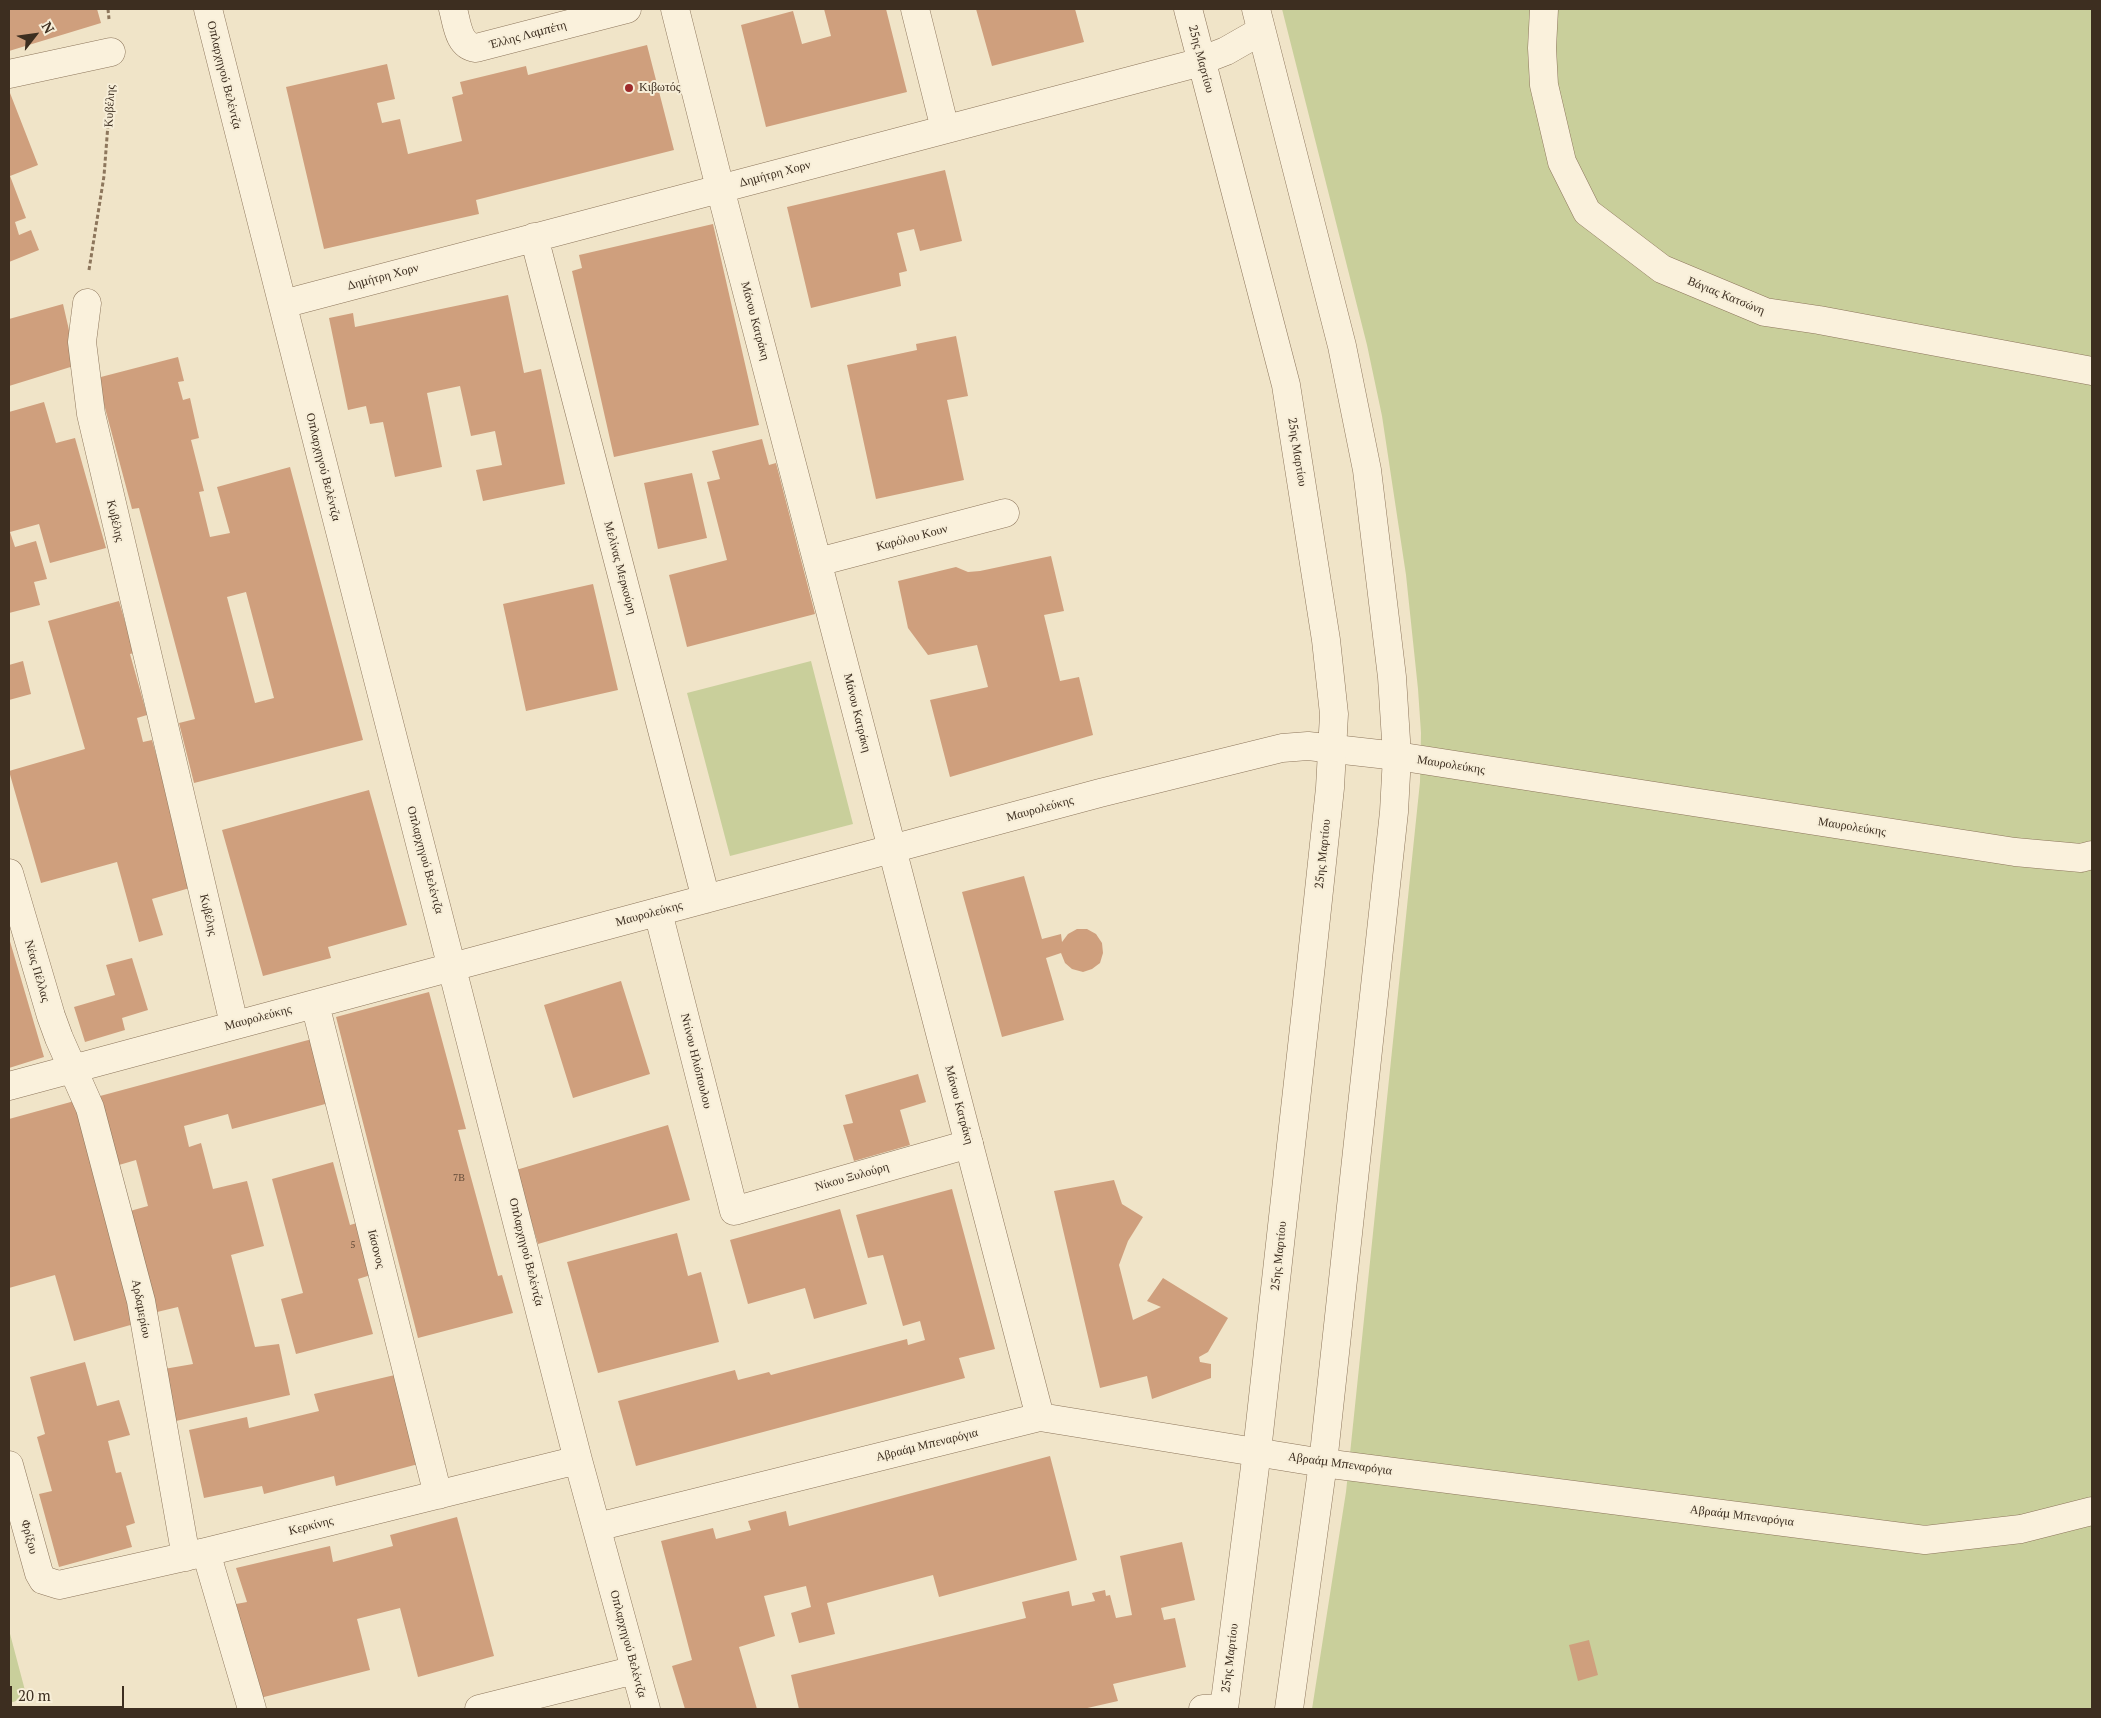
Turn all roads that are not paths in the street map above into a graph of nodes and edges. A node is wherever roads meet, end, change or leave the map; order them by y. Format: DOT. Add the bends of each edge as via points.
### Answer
graph roads {
  1 [pos="208,9"];
  2 [pos="453,9"];
  3 [pos="627,9"];
  4 [pos="675,9"];
  5 [pos="915,9"];
  6 [pos="1188,9"];
  7 [pos="1544,9"];
  8 [pos="1259,20"];
  9 [pos="111,52"];
  10 [pos="1202,61"];
  11 [pos="9,74"];
  12 [pos="945,129"];
  13 [pos="720,188"];
  14 [pos="534,237"];
  15 [pos="87,303"];
  16 [pos="283,304"];
  17 [pos="2092,371"];
  18 [pos="1005,513"];
  19 [pos="818,562"];
  20 [pos="1334,748"];
  21 [pos="1397,756"];
  22 [pos="892,849"];
  23 [pos="2092,856"];
  24 [pos="9,873"];
  25 [pos="706,899"];
  26 [pos="658,912"];
  27 [pos="453,968"];
  28 [pos="315,1004"];
  29 [pos="234,1024"];
  30 [pos="72,1068"];
  31 [pos="9,1086"];
  32 [pos="969,1144"];
  33 [pos="734,1211"];
  34 [pos="1040,1417"];
  35 [pos="1257,1451"];
  36 [pos="578,1460"];
  37 [pos="1323,1463"];
  38 [pos="9,1465"];
  39 [pos="438,1495"];
  40 [pos="2092,1511"];
  41 [pos="16,1516"];
  42 [pos="597,1527"];
  43 [pos="196,1554"];
  44 [pos="44,1580"];
  45 [pos="635,1670"];
  46 [pos="252,1709"];
  47 [pos="479,1709"];
  48 [pos="646,1709"];
  49 [pos="1217,1709"];
  50 [pos="1290,1709"];
  1 -- 16 [label="street, Οπλαρχηγού Βελέντζα"];
  2 -- 3 [label="street, Έλλης Λαμπέτη" via="462,40 476,48"];
  4 -- 13 [label="street, Μάνου Κατράκη"];
  5 -- 12 [label="street"];
  6 -- 10 [label="street, 25ης Μαρτίου"];
  7 -- 17 [label="street, Βάγιας Κατσώνη" via="1544,85 1562,162 1588,212 1662,269 1765,312"];
  8 -- 10 [label="street, Δημήτρη Χορν" via="1226,51"];
  8 -- 21 [label="street" via="1342,346 1367,470 1386,616"];
  9 -- 11 [label="street"];
  10 -- 12 [label="street, Δημήτρη Χορν"];
  10 -- 20 [label="street, 25ης Μαρτίου" via="1286,385 1328,657"];
  12 -- 13 [label="street, Δημήτρη Χορν"];
  13 -- 14 [label="street, Δημήτρη Χορν"];
  13 -- 19 [label="street, Μάνου Κατράκη"];
  14 -- 16 [label="street, Δημήτρη Χορν"];
  14 -- 25 [label="street, Μελίνας Μερκούρη"];
  15 -- 29 [label="street, Κυβέλης" via="82,342 91,414"];
  16 -- 27 [label="street, Οπλαρχηγού Βελέντζα"];
  18 -- 19 [label="street, Καρόλου Κουν"];
  19 -- 22 [label="street, Μάνου Κατράκη"];
  20 -- 21 [label="street, Μαυρολεύκης"];
  20 -- 22 [label="street, Μαυρολεύκης" via="1308,746 1269,750"];
  20 -- 35 [label="street, 25ης Μαρτίου"];
  21 -- 23 [label="street, Μαυρολεύκης" via="2015,852 2080,858"];
  21 -- 37 [label="street" via="1394,812"];
  22 -- 25 [label="street, Μαυρολεύκης"];
  22 -- 32 [label="street, Μάνου Κατράκη"];
  24 -- 30 [label="street, Νέας Πέλλας" via="51,1016"];
  25 -- 26 [label="street, Μαυρολεύκης"];
  26 -- 27 [label="street, Μαυρολεύκης"];
  26 -- 33 [label="street, Ντίνου Ηλιόπουλου"];
  27 -- 28 [label="street, Μαυρολεύκης"];
  27 -- 36 [label="street, Οπλαρχηγού Βελέντζα"];
  28 -- 29 [label="street, Μαυρολεύκης"];
  28 -- 39 [label="street, Ιάσoνος"];
  29 -- 30 [label="street, Μαυρολεύκης"];
  30 -- 31 [label="street, Μαυρολεύκης"];
  30 -- 43 [label="street, Αρδαμερίου" via="90,1108 141,1301"];
  32 -- 33 [label="street, Νίκου Ξυλούρη"];
  32 -- 34 [label="street, Μάνου Κατράκη"];
  34 -- 35 [label="street, Αβραάμ Μπεναρόγια"];
  34 -- 42 [label="street, Αβραάμ Μπεναρόγια"];
  35 -- 37 [label="street, Αβραάμ Μπεναρόγια"];
  35 -- 49 [label="street, 25ης Μαρτίου"];
  36 -- 39 [label="street, Κερκίνης"];
  36 -- 42 [label="street, Οπλαρχηγού Βελέντζα"];
  37 -- 40 [label="street, Αβραάμ Μπεναρόγια" via="1925,1540 2021,1529"];
  37 -- 50 [label="street"];
  38 -- 41 [label="street, Φρίξου"];
  39 -- 43 [label="street, Κερκίνης"];
  41 -- 44 [label="street, Φρίξου"];
  42 -- 45 [label="street, Οπλαρχηγού Βελέντζα"];
  43 -- 44 [label="street, Κερκίνης" via="66,1584 56,1585"];
  43 -- 46 [label="street, Αρδαμερίου"];
  45 -- 47 [label="street"];
  45 -- 48 [label="street, Οπλαρχηγού Βελέντζα"];
}
